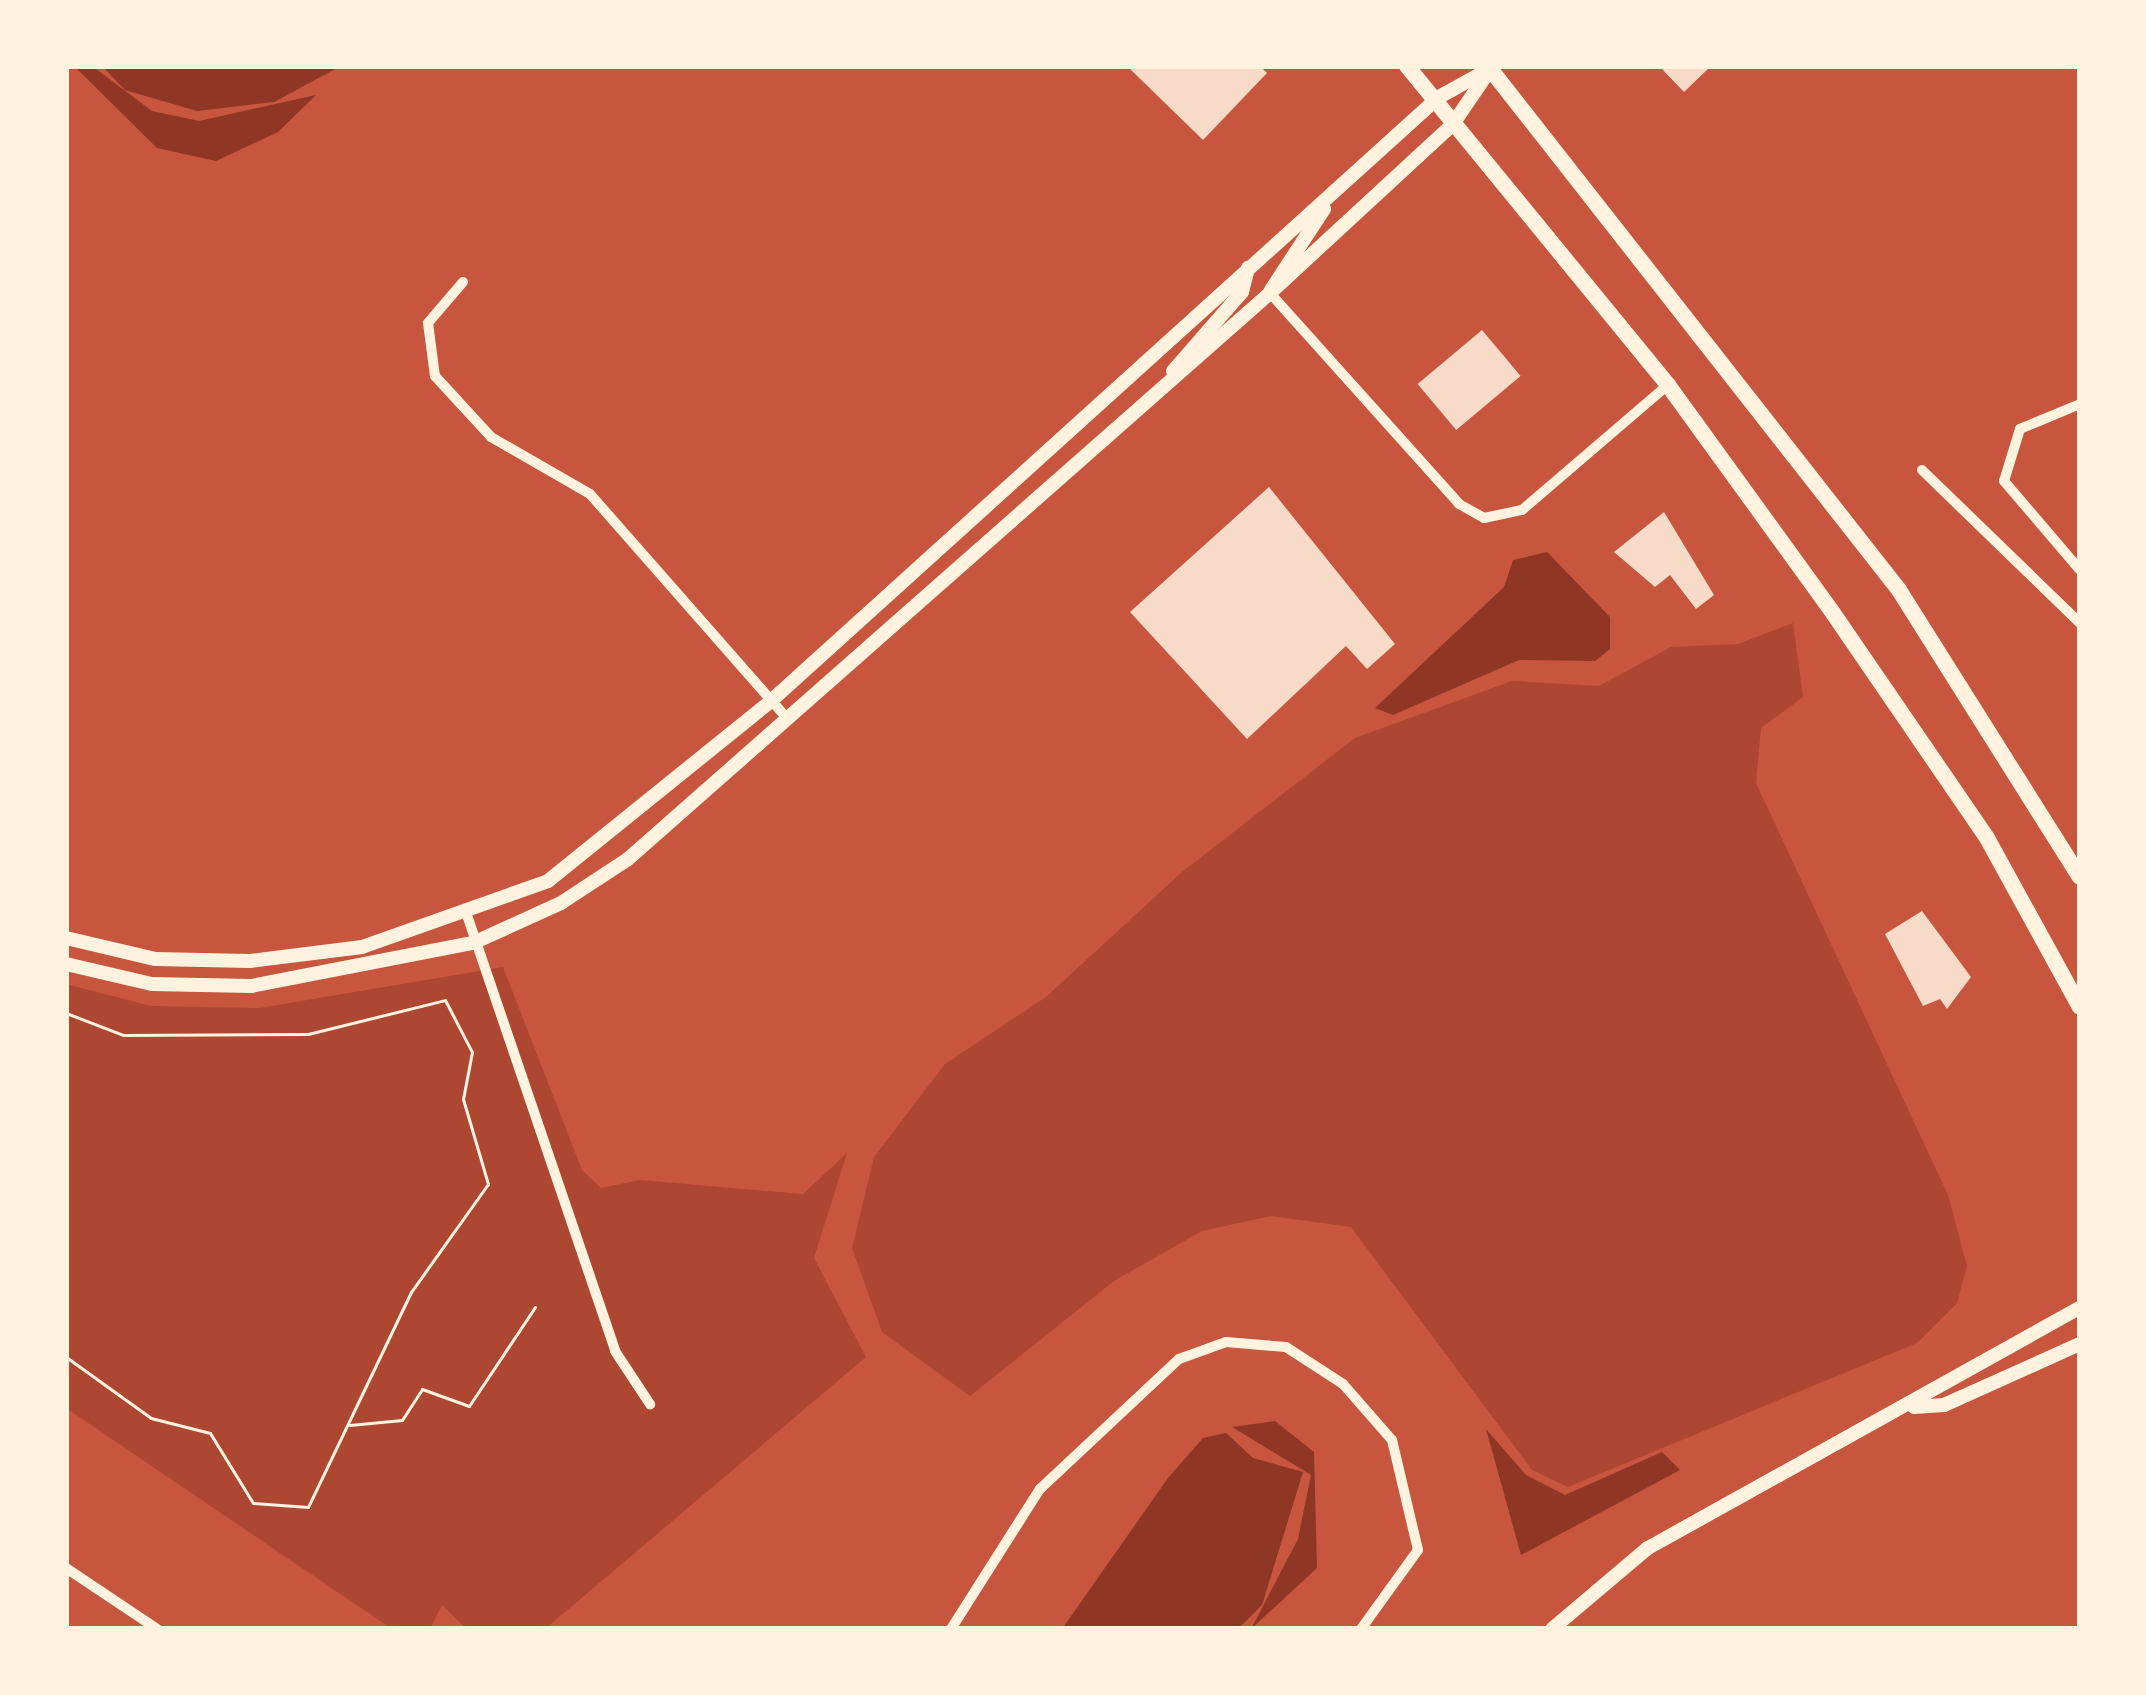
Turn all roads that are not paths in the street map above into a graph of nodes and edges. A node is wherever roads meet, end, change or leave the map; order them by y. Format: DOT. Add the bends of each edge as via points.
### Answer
graph roads {
  1 [pos="1407,66"];
  2 [pos="1491,67"];
  3 [pos="1438,97"];
  4 [pos="1453,124"];
  5 [pos="1346,181"];
  6 [pos="1248,268"];
  7 [pos="463,281"];
  8 [pos="1270,293"];
  9 [pos="1668,385"];
  10 [pos="1155,395"];
  11 [pos="2080,404"];
  12 [pos="1922,470"];
  13 [pos="1002,492"];
  14 [pos="1021,514"];
  15 [pos="2080,570"];
  16 [pos="2080,623"];
  17 [pos="772,700"];
  18 [pos="788,719"];
  19 [pos="2080,877"];
  20 [pos="468,918"];
  21 [pos="66,938"];
  22 [pos="473,944"];
  23 [pos="66,964"];
  24 [pos="2080,1007"];
  25 [pos="2080,1309"];
  26 [pos="2080,1344"];
  27 [pos="650,1404"];
  28 [pos="1914,1407"];
  29 [pos="67,1571"];
  30 [pos="157,1629"];
  31 [pos="951,1629"];
  32 [pos="1361,1629"];
  33 [pos="1552,1629"];
  1 -- 3 [label="main road"];
  2 -- 3 [label="street"];
  2 -- 4 [label="street"];
  2 -- 19 [label="main road" via="1899,590"];
  3 -- 4 [label="main road"];
  3 -- 5 [label="street"];
  4 -- 8 [label="street"];
  4 -- 9 [label="main road"];
  5 -- 6 [label="street"];
  5 -- 8 [label="street"];
  6 -- 10 [label="street" via="1241,292"];
  6 -- 13 [label="street"];
  7 -- 17 [label="street" via="428,322 435,376 491,436 590,494"];
  8 -- 9 [label="street" via="1459,504 1484,518 1522,511"];
  8 -- 10 [label="street"];
  9 -- 24 [label="main road" via="1987,838"];
  10 -- 14 [label="street"];
  11 -- 15 [label="street" via="2020,429 2005,481"];
  12 -- 16 [label="street"];
  13 -- 14 [label="street"];
  13 -- 17 [label="street"];
  14 -- 18 [label="street"];
  17 -- 18 [label="street"];
  17 -- 20 [label="street" via="612,839"];
  18 -- 22 [label="street" via="628,859"];
  20 -- 21 [label="street" via="250,961 155,959"];
  20 -- 22 [label="street"];
  22 -- 23 [label="street" via="251,986 152,984"];
  22 -- 27 [label="street" via="615,1351"];
  25 -- 28 [label="street" via="1938,1379"];
  26 -- 28 [label="street" via="1944,1405"];
  28 -- 33 [label="street" via="1648,1547"];
  29 -- 30 [label="street"];
  31 -- 32 [label="street" via="1040,1489 1179,1359 1226,1342 1286,1347 1343,1384 1392,1440 1418,1550"];
}
